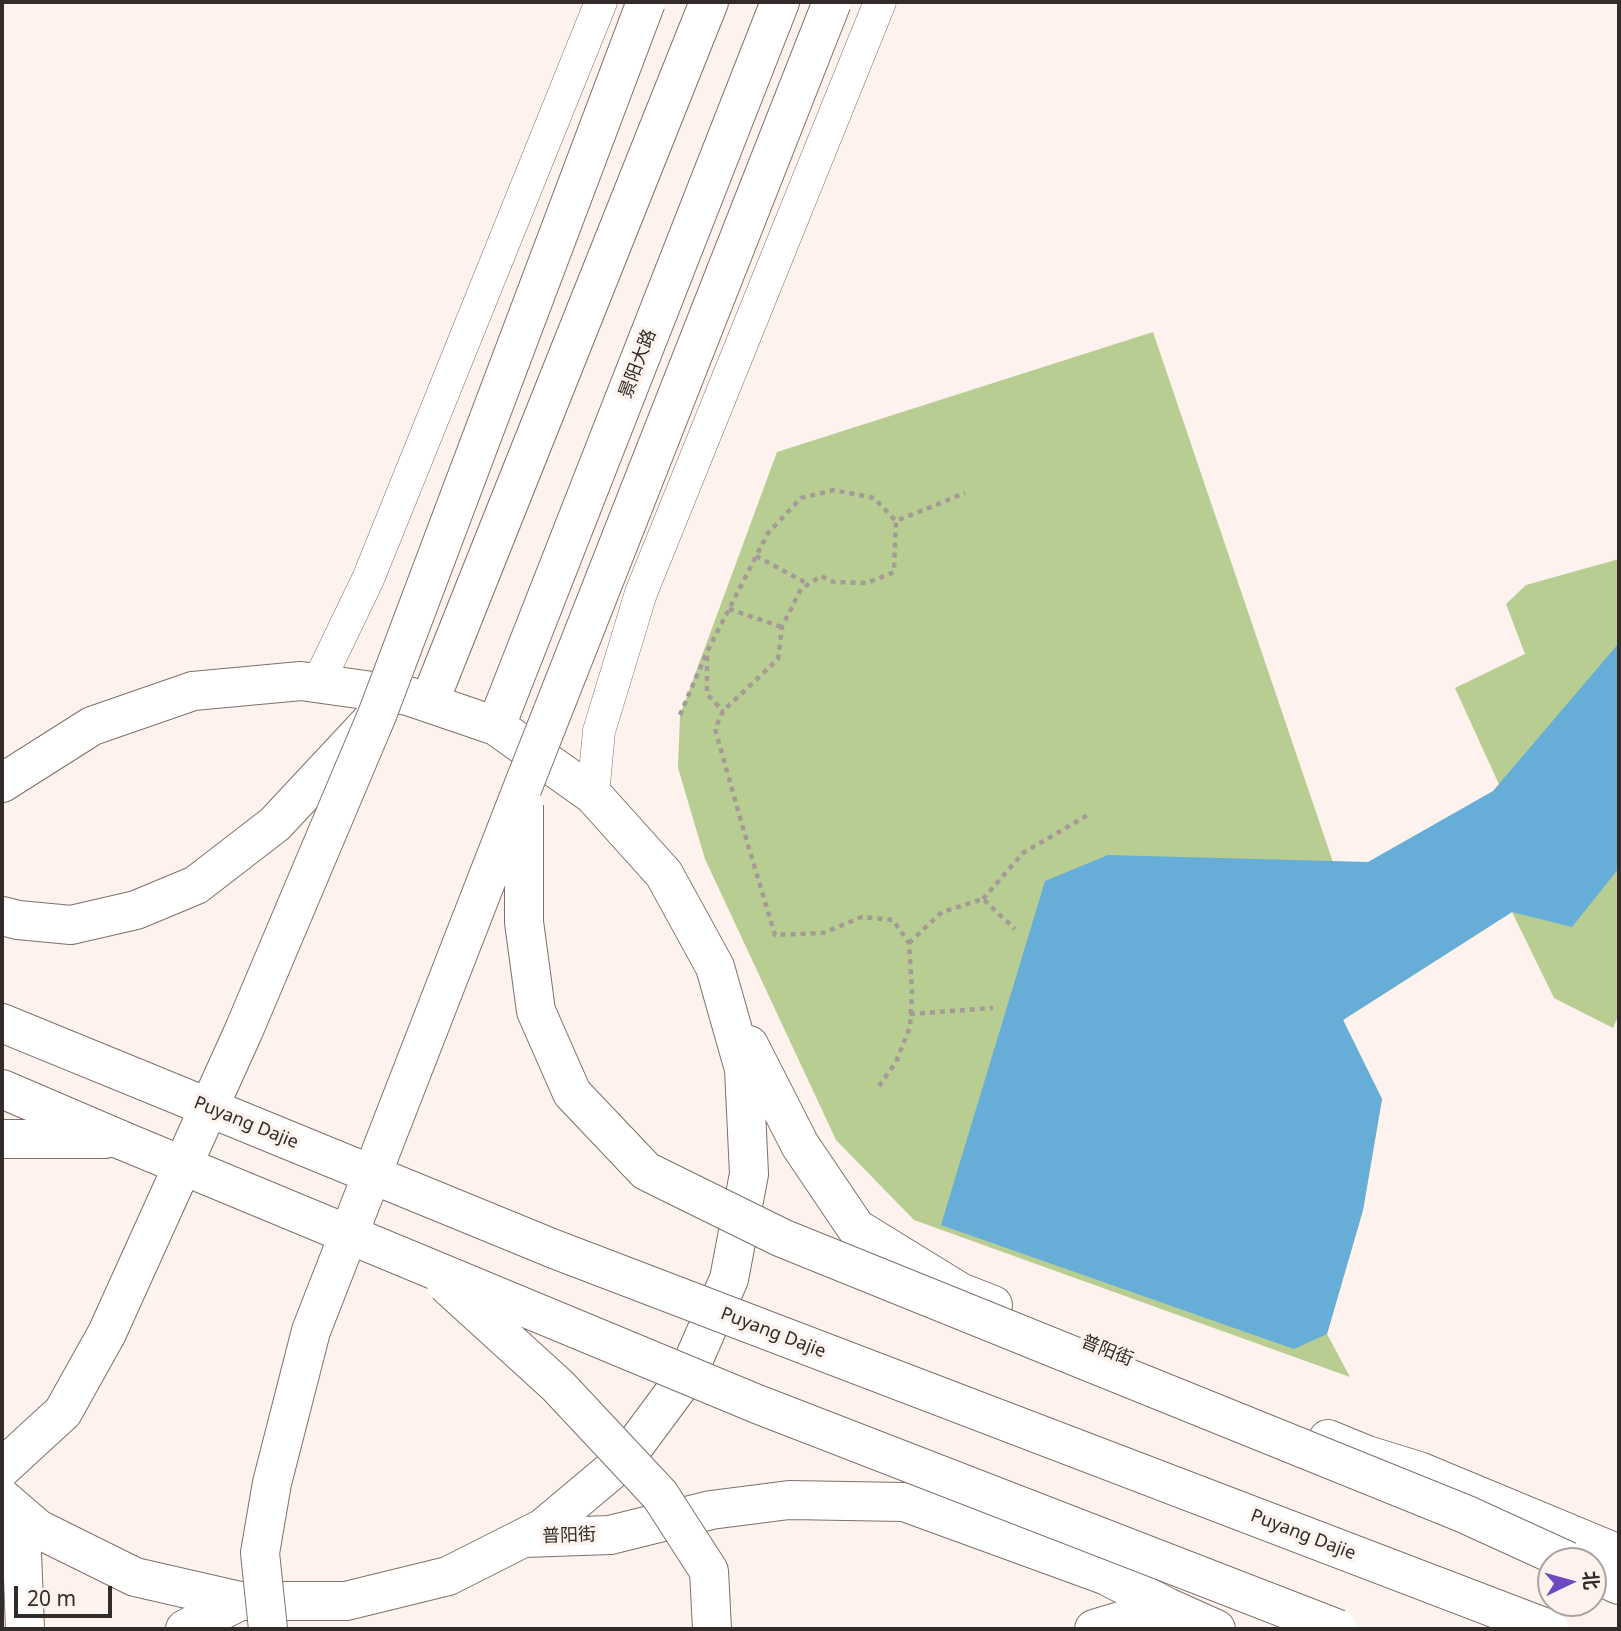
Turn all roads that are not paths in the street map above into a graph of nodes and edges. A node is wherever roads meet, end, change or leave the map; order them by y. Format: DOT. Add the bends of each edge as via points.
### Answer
graph roads {
  1 [pos="601,2"];
  2 [pos="646,2"];
  3 [pos="709,2"];
  4 [pos="780,2"];
  5 [pos="832,2"];
  6 [pos="880,2"];
  7 [pos="318,683"];
  8 [pos="429,703"];
  9 [pos="377,715"];
  10 [pos="496,726"];
  11 [pos="11,773"];
  12 [pos="524,784"];
  13 [pos="593,795"];
  14 [pos="2,916"];
  15 [pos="723,993"];
  16 [pos="2,1023"];
  17 [pos="2,1088"];
  18 [pos="2,1139"];
  19 [pos="121,1139"];
  20 [pos="426,1266"];
  21 [pos="2,1468"];
  22 [pos="9,1504"];
  23 [pos="524,1538"];
  24 [pos="1537,1547"];
  25 [pos="1619,1554"];
  26 [pos="240,1601"];
  27 [pos="1167,1607"];
  28 [pos="25,1629"];
  29 [pos="185,1629"];
  30 [pos="268,1629"];
  31 [pos="712,1629"];
  32 [pos="1094,1629"];
  33 [pos="1216,1629"];
  34 [pos="1338,1629"];
  35 [pos="1549,1629"];
  1 -- 7 [label="street" via="368,579"];
  2 -- 9 [label="main road, bridge"];
  3 -- 8 [label="main road"];
  4 -- 10 [label="main road, 景阳大路"];
  5 -- 12 [label="main road, bridge"];
  6 -- 13 [label="street" via="641,593 599,731"];
  7 -- 8 [label="main road"];
  7 -- 11 [label="main road" via="193,691 92,726"];
  8 -- 10 [label="main road"];
  9 -- 14 [label="main road" via="275,824 196,885 136,910 71,925"];
  9 -- 21 [label="main road, bridge" via="244,1030 107,1334 63,1412"];
  10 -- 13 [label="main road"];
  12 -- 24 [label="main road, bridge" via="524,922 536,1011 572,1093 646,1171 782,1238"];
  12 -- 30 [label="main road, bridge" via="311,1331 272,1483 260,1553"];
  13 -- 15 [label="main road" via="664,874 715,967"];
  15 -- 23 [label="main road" via="744,1069 749,1174 729,1279 687,1375 624,1460 543,1528"];
  15 -- 25 [label="main road, 普阳街" via="800,1145 856,1228 960,1292"];
  16 -- 35 [label="main road, Puyang Dajie, bridge" via="567,1254"];
  17 -- 19 [label="main road"];
  18 -- 19 [label="main road"];
  19 -- 20 [label="main road, bridge"];
  20 -- 31 [label="main road, bridge" via="558,1386 660,1495 709,1571"];
  20 -- 34 [label="main road, bridge" via="757,1404"];
  22 -- 26 [label="main road" via="38,1529 135,1577"];
  22 -- 28 [label="main road" via="22,1552"];
  23 -- 26 [label="main road" via="448,1576 346,1601"];
  23 -- 27 [label="main road, 普阳街" via="610,1535 710,1510 789,1500 904,1502 1107,1576"];
  26 -- 29 [label="main road"];
  27 -- 32 [label="main road"];
  27 -- 33 [label="main road, 普阳街"];
}
